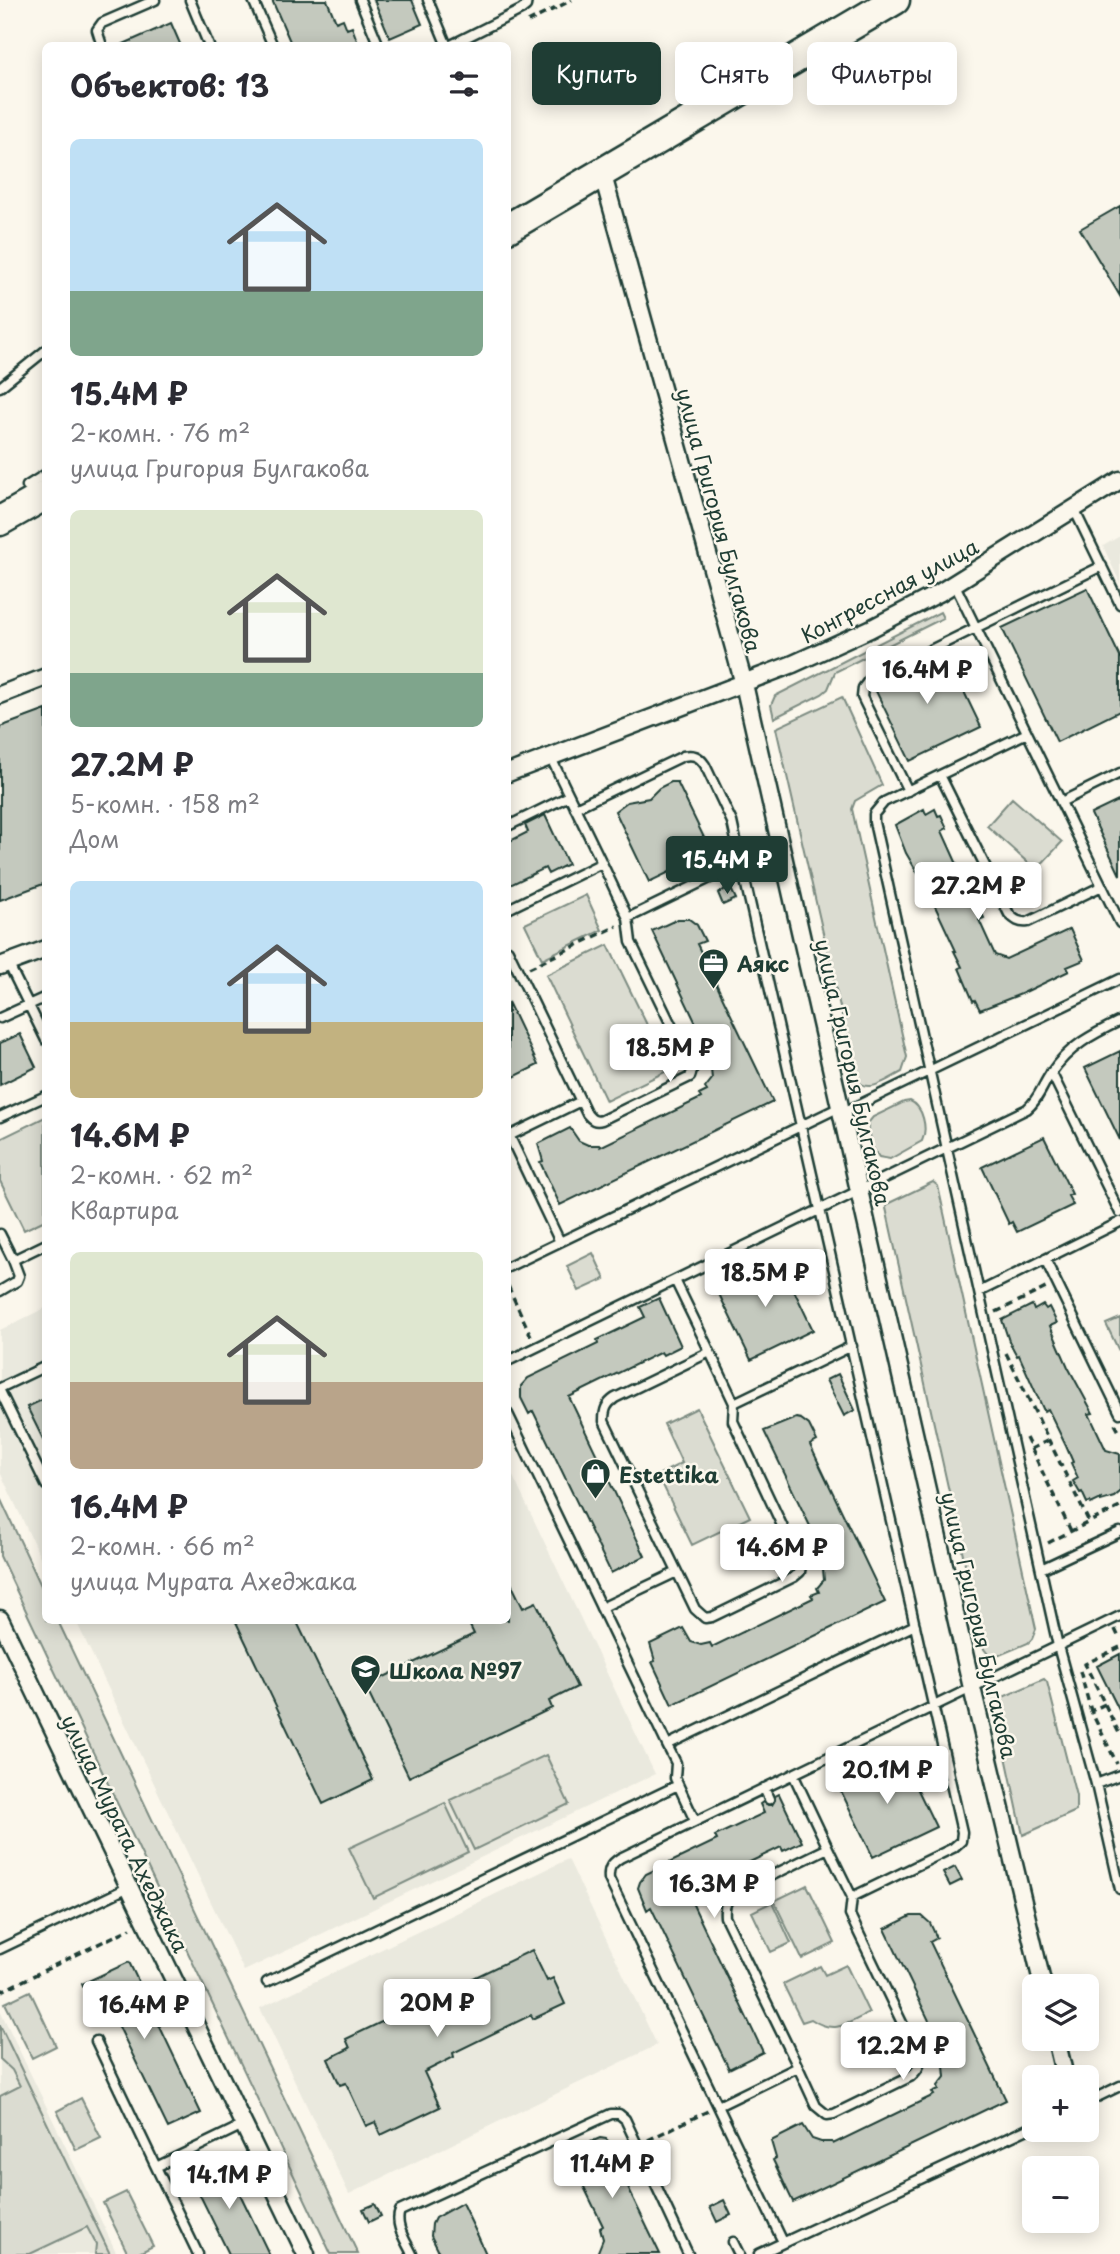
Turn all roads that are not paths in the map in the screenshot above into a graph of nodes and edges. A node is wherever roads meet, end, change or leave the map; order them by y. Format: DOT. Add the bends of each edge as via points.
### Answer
graph roads {
  1 [pos="155,0"];
  2 [pos="190,0"];
  3 [pos="253,0"];
  4 [pos="359,0"];
  5 [pos="428,0"];
  6 [pos="527,0"];
  7 [pos="856,0"];
  8 [pos="895,0"];
  9 [pos="101,42"];
  10 [pos="207,42"];
  11 [pos="271,42"];
  12 [pos="377,42"];
  13 [pos="446,42"];
  14 [pos="456,42"];
  15 [pos="602,172"];
  16 [pos="511,209"];
  17 [pos="511,226"];
  18 [pos="42,353"];
  19 [pos="0,387"];
  20 [pos="1120,480"];
  21 [pos="41,483"];
  22 [pos="0,499"];
  23 [pos="1073,509"];
  24 [pos="0,521"];
  25 [pos="1102,566"];
  26 [pos="957,589"];
  27 [pos="1120,604"];
  28 [pos="976,627"];
  29 [pos="42,679"];
  30 [pos="744,684"];
  31 [pos="0,695"];
  32 [pos="1027,733"];
  33 [pos="550,756"];
  34 [pos="511,772"];
  35 [pos="1120,773"];
  36 [pos="940,775"];
  37 [pos="908,791"];
  38 [pos="569,796"];
  39 [pos="1061,802"];
  40 [pos="575,808"];
  41 [pos="511,824"];
  42 [pos="601,863"];
  43 [pos="741,863"];
  44 [pos="1102,886"];
  45 [pos="511,908"];
  46 [pos="628,919"];
  47 [pos="1120,923"];
  48 [pos="42,951"];
  49 [pos="511,956"];
  50 [pos="4,965"];
  51 [pos="1120,979"];
  52 [pos="42,999"];
  53 [pos="28,1004"];
  54 [pos="0,1018"];
  55 [pos="1120,1021"];
  56 [pos="42,1032"];
  57 [pos="929,1071"];
  58 [pos="1051,1072"];
  59 [pos="42,1098"];
  60 [pos="581,1101"];
  61 [pos="841,1110"];
  62 [pos="0,1117"];
  63 [pos="801,1125"];
  64 [pos="511,1133"];
  65 [pos="511,1140"];
  66 [pos="946,1148"];
  67 [pos="860,1191"];
  68 [pos="821,1210"];
  69 [pos="1120,1213"];
  70 [pos="1120,1222"];
  71 [pos="0,1234"];
  72 [pos="560,1242"];
  73 [pos="42,1246"];
  74 [pos="1045,1259"];
  75 [pos="13,1260"];
  76 [pos="511,1264"];
  77 [pos="675,1280"];
  78 [pos="0,1291"];
  79 [pos="979,1292"];
  80 [pos="852,1346"];
  81 [pos="710,1352"];
  82 [pos="511,1360"];
  83 [pos="42,1368"];
  84 [pos="0,1389"];
  85 [pos="734,1403"];
  86 [pos="1120,1413"];
  87 [pos="511,1419"];
  88 [pos="42,1477"];
  89 [pos="1120,1532"];
  90 [pos="1041,1569"];
  91 [pos="677,1572"];
  92 [pos="601,1608"];
  93 [pos="1120,1616"];
  94 [pos="0,1619"];
  95 [pos="915,1625"];
  96 [pos="1058,1646"];
  97 [pos="972,1688"];
  98 [pos="934,1706"];
  99 [pos="667,1745"];
  100 [pos="1120,1772"];
  101 [pos="793,1774"];
  102 [pos="1096,1784"];
  103 [pos="678,1785"];
  104 [pos="764,1788"];
  105 [pos="769,1799"];
  106 [pos="695,1821"];
  107 [pos="828,1848"];
  108 [pos="129,1887"];
  109 [pos="1120,1889"];
  110 [pos="852,1897"];
  111 [pos="0,1949"];
  112 [pos="1041,1974"];
  113 [pos="267,1982"];
  114 [pos="96,2041"];
  115 [pos="797,2067"];
  116 [pos="1120,2086"];
  117 [pos="1099,2096"];
  118 [pos="718,2106"];
  119 [pos="243,2125"];
  120 [pos="1022,2132"];
  121 [pos="156,2167"];
  122 [pos="733,2242"];
  123 [pos="783,2242"];
  124 [pos="198,2254"];
  125 [pos="306,2254"];
  126 [pos="412,2254"];
  127 [pos="688,2254"];
  128 [pos="739,2254"];
  129 [pos="759,2254"];
  1 -- 9 [label="lane" via="102,23 97,30"];
  2 -- 10 [label="lane"];
  3 -- 11 [label="lane"];
  4 -- 12 [label="lane"];
  5 -- 13 [label="lane"];
  6 -- 14 [label="lane" via="522,10"];
  7 -- 16 [label="highway"];
  8 -- 15 [label="highway"];
  15 -- 17 [label="highway"];
  15 -- 30 [label="street, улица Григория Булгакова"];
  18 -- 19 [label="lane"];
  20 -- 23 [label="street, Конгрессная улица"];
  21 -- 22 [label="highway"];
  21 -- 24 [label="highway"];
  23 -- 25 [label="lane"];
  23 -- 30 [label="street, Конгрессная улица" via="939,593"];
  25 -- 27 [label="lane"];
  25 -- 28 [label="lane"];
  26 -- 28 [label="lane"];
  28 -- 32 [label="lane"];
  28 -- 37 [label="lane" via="877,674 863,688 862,697"];
  29 -- 31 [label="street"];
  30 -- 33 [label="street, Конгрессная улица"];
  30 -- 61 [label="street, улица Григория Булгакова"];
  32 -- 36 [label="lane"];
  32 -- 39 [label="lane"];
  33 -- 34 [label="street, Конгрессная улица"];
  33 -- 38 [label="lane"];
  35 -- 39 [label="lane"];
  36 -- 37 [label="lane"];
  36 -- 44 [label="lane" via="1015,920 1028,922"];
  37 -- 57 [label="lane" via="878,807 874,822"];
  38 -- 40 [label="lane"];
  38 -- 41 [label="lane"];
  39 -- 44 [label="lane"];
  40 -- 42 [label="lane"];
  40 -- 43 [label="lane" via="692,754 705,765 732,822"];
  42 -- 45 [label="lane"];
  42 -- 46 [label="lane"];
  43 -- 46 [label="lane"];
  43 -- 63 [label="lane"];
  44 -- 47 [label="lane"];
  46 -- 60 [label="lane" via="631,942 691,1077 596,1122"];
  48 -- 50 [label="street"];
  49 -- 60 [label="lane"];
  50 -- 53 [label="lane"];
  51 -- 57 [label="lane"];
  52 -- 53 [label="lane"];
  53 -- 54 [label="lane"];
  53 -- 56 [label="lane"];
  55 -- 58 [label="lane" via="1081,1041"];
  57 -- 61 [label="lane"];
  57 -- 66 [label="lane"];
  58 -- 66 [label="lane" via="1036,1102 1027,1109"];
  58 -- 69 [label="lane"];
  59 -- 62 [label="lane"];
  60 -- 64 [label="lane"];
  61 -- 63 [label="lane"];
  61 -- 67 [label="street, улица Григория Булгакова"];
  63 -- 68 [label="lane"];
  63 -- 72 [label="lane"];
  65 -- 72 [label="lane"];
  66 -- 67 [label="lane"];
  66 -- 79 [label="lane"];
  67 -- 68 [label="lane"];
  67 -- 97 [label="street, улица Григория Булгакова"];
  68 -- 77 [label="lane"];
  68 -- 80 [label="lane"];
  70 -- 74 [label="lane"];
  71 -- 75 [label="lane"];
  72 -- 76 [label="lane"];
  73 -- 75 [label="lane"];
  74 -- 79 [label="lane"];
  74 -- 86 [label="lane"];
  75 -- 78 [label="lane" via="19,1276"];
  77 -- 81 [label="lane"];
  77 -- 82 [label="lane" via="647,1299"];
  79 -- 90 [label="lane"];
  80 -- 85 [label="lane"];
  80 -- 95 [label="lane"];
  81 -- 85 [label="lane"];
  81 -- 91 [label="lane" via="615,1398 604,1412 604,1421"];
  83 -- 84 [label="lane"];
  84 -- 88 [label="lane"];
  85 -- 91 [label="lane" via="733,1421 800,1561 800,1572 705,1618 695,1609"];
  87 -- 92 [label="lane"];
  89 -- 90 [label="lane"];
  90 -- 96 [label="lane"];
  91 -- 92 [label="lane"];
  92 -- 99 [label="lane"];
  93 -- 96 [label="lane"];
  94 -- 108 [label="street, улица Мурата Ахеджака"];
  95 -- 98 [label="lane"];
  95 -- 99 [label="lane"];
  96 -- 97 [label="lane"];
  96 -- 102 [label="lane"];
  97 -- 98 [label="lane"];
  97 -- 112 [label="street, улица Григория Булгакова"];
  98 -- 101 [label="lane"];
  98 -- 110 [label="lane" via="961,1841"];
  99 -- 103 [label="lane" via="676,1763"];
  100 -- 102 [label="lane"];
  101 -- 104 [label="lane"];
  101 -- 107 [label="lane"];
  102 -- 109 [label="lane"];
  103 -- 106 [label="lane"];
  103 -- 113 [label="lane"];
  104 -- 105 [label="lane"];
  104 -- 106 [label="lane"];
  106 -- 118 [label="lane" via="620,1858 608,1871"];
  107 -- 110 [label="lane"];
  107 -- 115 [label="lane" via="736,1893 724,1908"];
  108 -- 111 [label="lane"];
  108 -- 119 [label="street, улица Мурата Ахеджака"];
  110 -- 115 [label="lane" via="850,1915 918,2056 918,2070 827,2115 816,2106"];
  114 -- 121 [label="lane"];
  115 -- 118 [label="lane"];
  116 -- 117 [label="lane"];
  118 -- 123 [label="lane"];
  119 -- 121 [label="lane"];
  119 -- 125 [label="street, улица Мурата Ахеджака"];
  120 -- 123 [label="lane"];
  121 -- 124 [label="lane"];
  122 -- 128 [label="lane"];
  123 -- 129 [label="lane"];
  126 -- 127 [label="lane" via="399,2225 400,2211 611,2114 625,2119"];
}
